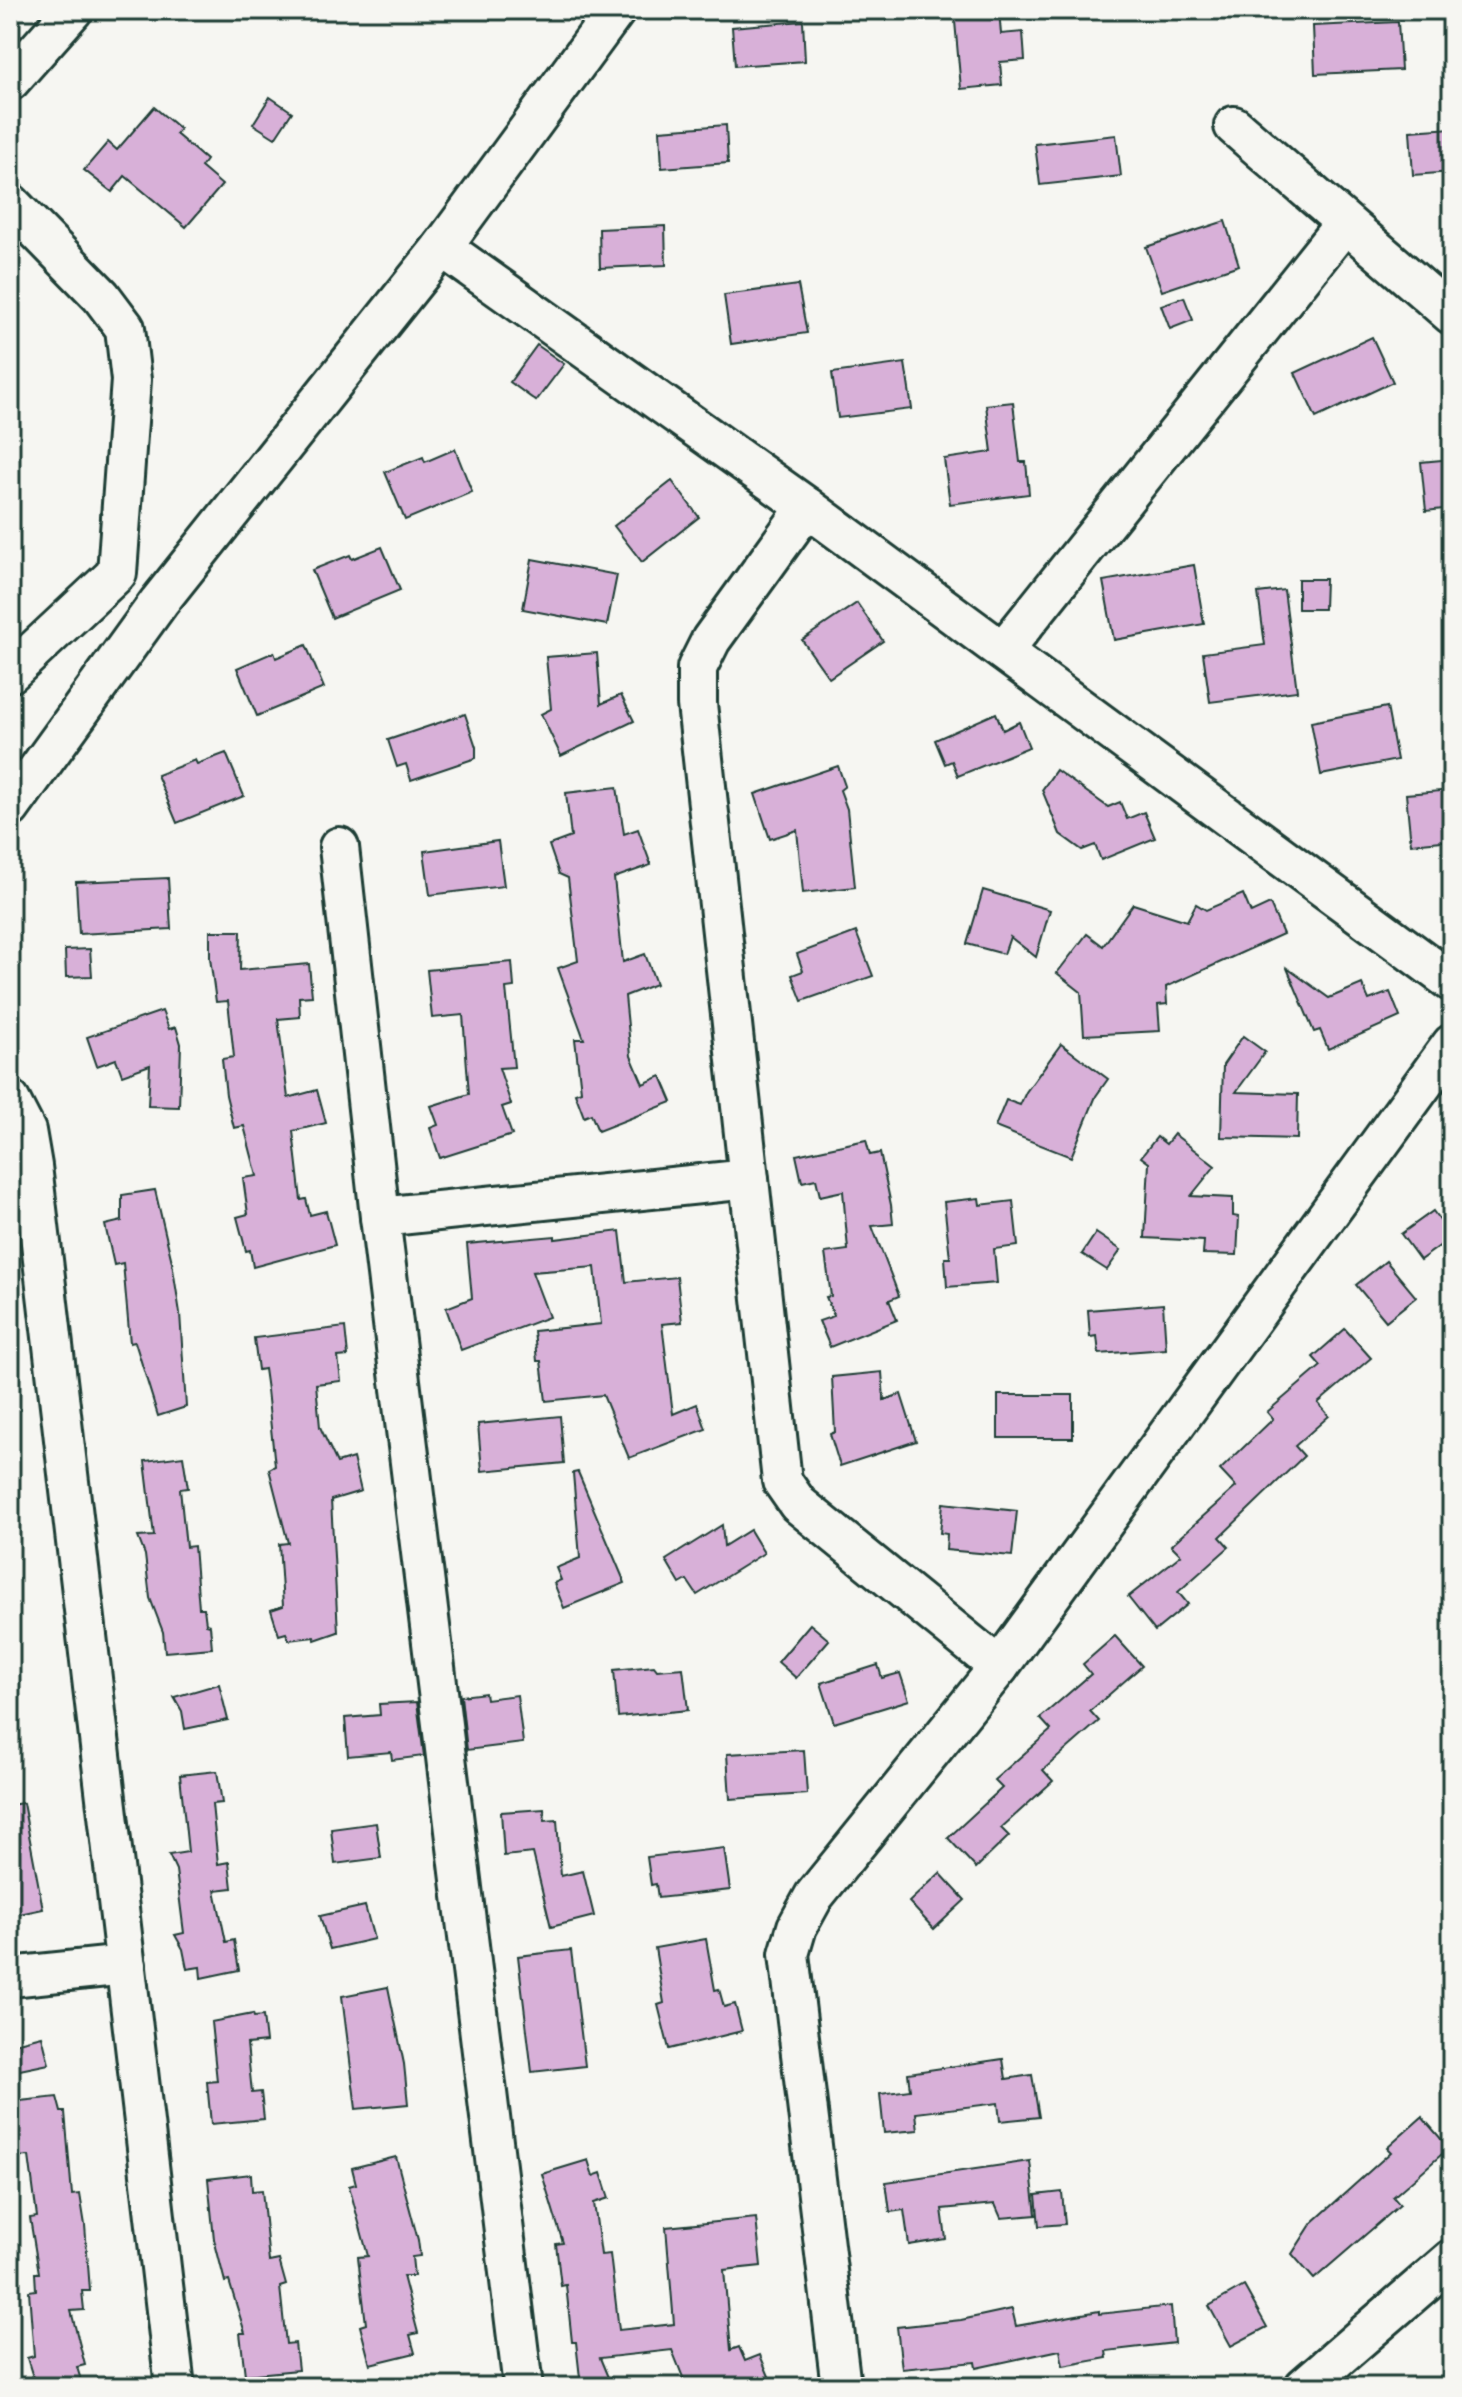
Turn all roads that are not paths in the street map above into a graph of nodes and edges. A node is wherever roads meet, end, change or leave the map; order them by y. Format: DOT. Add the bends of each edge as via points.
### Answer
graph roads {
  1 [pos="73,10"];
  2 [pos="616,10"];
  3 [pos="10,81"];
  4 [pos="1234,126"];
  5 [pos="10,203"];
  6 [pos="1345,223"];
  7 [pos="442,247"];
  8 [pos="1452,315"];
  9 [pos="807,507"];
  10 [pos="117,573"];
  11 [pos="159,602"];
  12 [pos="1003,651"];
  13 [pos="10,673"];
  14 [pos="10,808"];
  15 [pos="339,847"];
  16 [pos="1452,982"];
  17 [pos="1452,1044"];
  18 [pos="10,1100"];
  19 [pos="749,1179"];
  20 [pos="380,1217"];
  21 [pos="999,1667"];
  22 [pos="126,1965"];
  23 [pos="10,1977"];
  24 [pos="1452,2259"];
  25 [pos="175,2387"];
  26 [pos="523,2387"];
  27 [pos="841,2387"];
  28 [pos="1304,2387"];
  1 -- 3 [label="street"];
  2 -- 7 [label="street"];
  4 -- 6 [label="street"];
  5 -- 10 [label="street" via="101,296 125,328 131,380"];
  6 -- 8 [label="street"];
  6 -- 12 [label="street"];
  7 -- 9 [label="street"];
  7 -- 11 [label="street"];
  9 -- 12 [label="street"];
  9 -- 19 [label="street" via="711,640 697,668"];
  10 -- 11 [label="street"];
  10 -- 13 [label="street"];
  11 -- 14 [label="street"];
  12 -- 16 [label="street"];
  15 -- 20 [label="street"];
  17 -- 21 [label="street"];
  18 -- 22 [label="street" via="26,1131 32,1166"];
  19 -- 20 [label="street"];
  19 -- 21 [label="street" via="782,1481 798,1504"];
  20 -- 26 [label="street"];
  21 -- 27 [label="street" via="814,1896 789,1954"];
  22 -- 23 [label="street"];
  22 -- 25 [label="street"];
  24 -- 28 [label="street"];
}
